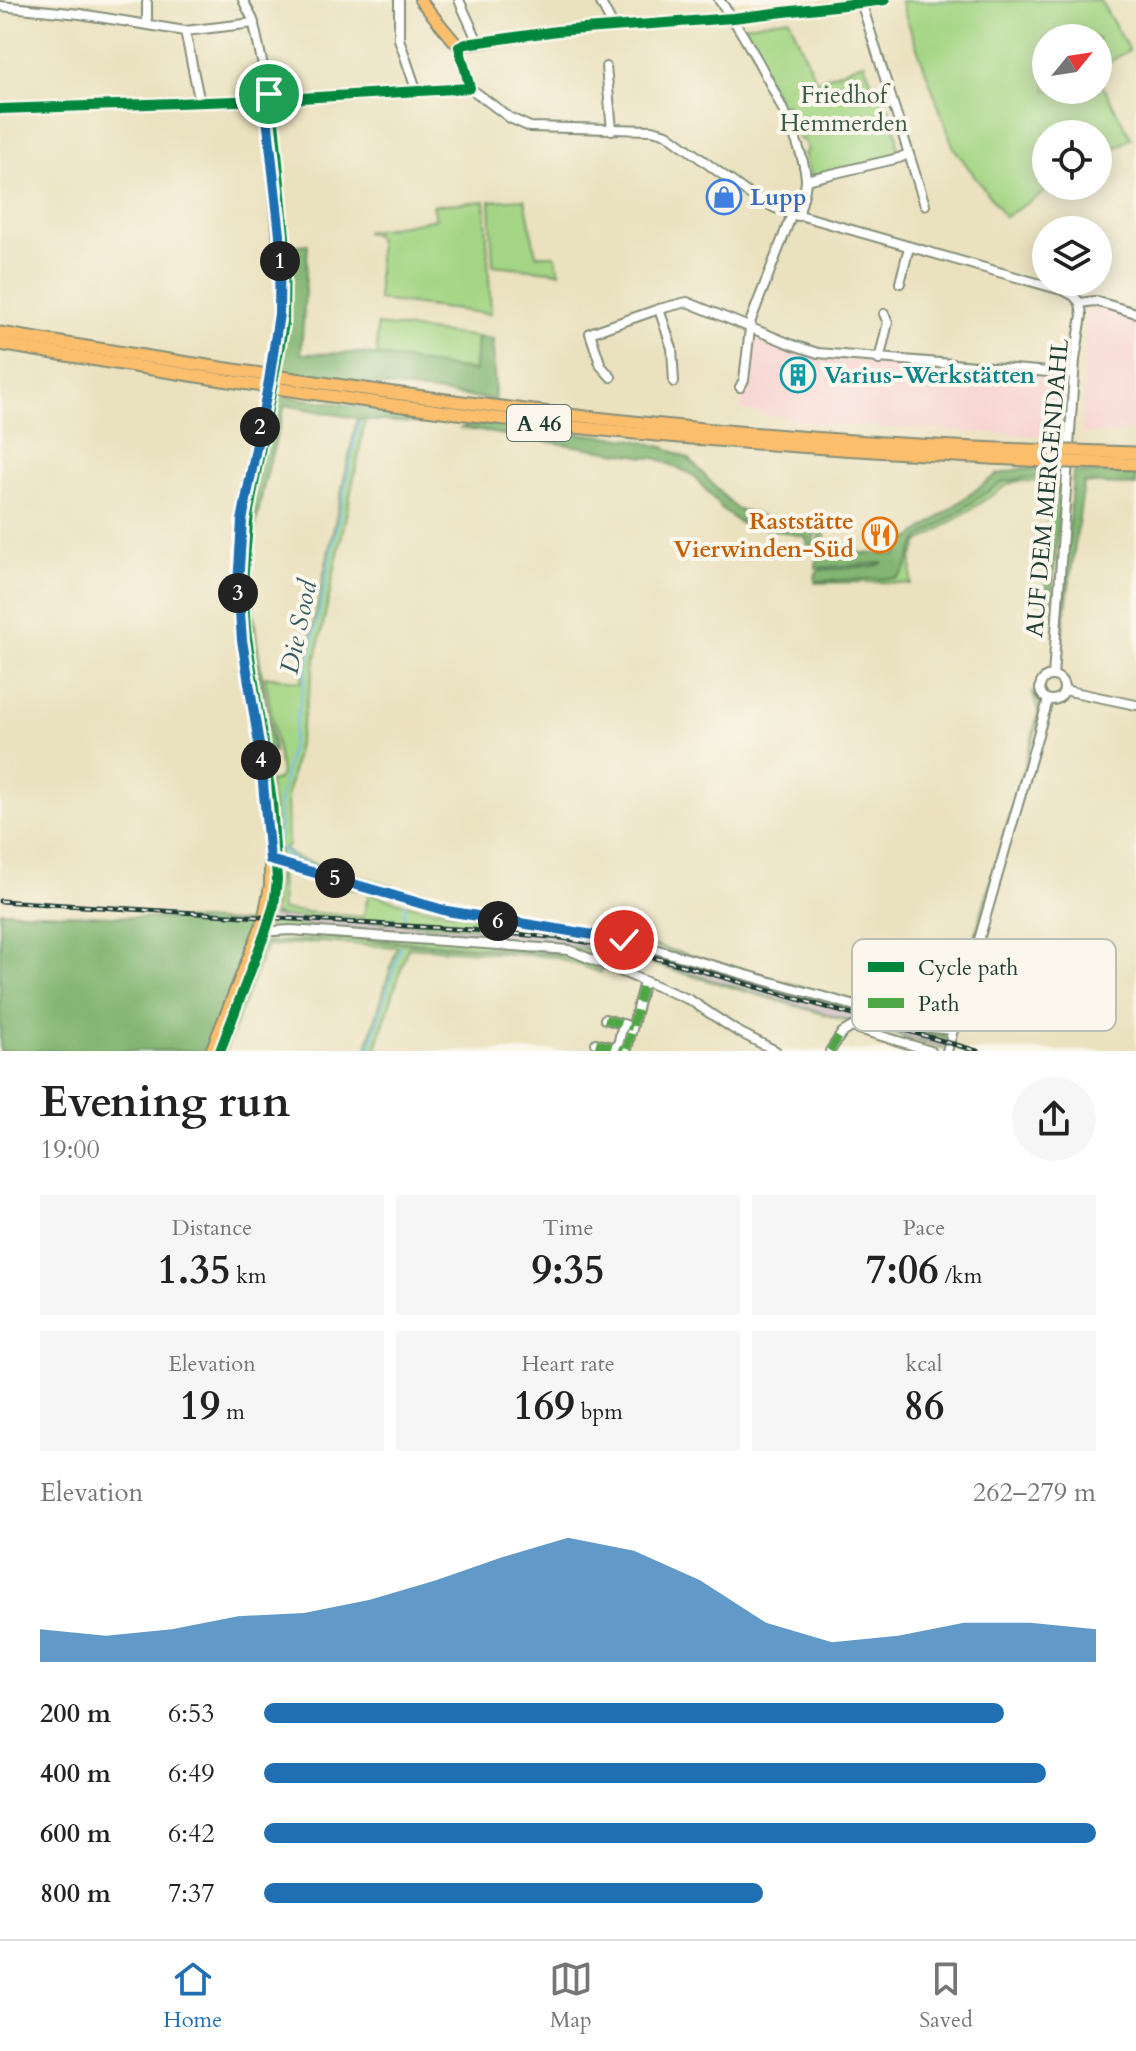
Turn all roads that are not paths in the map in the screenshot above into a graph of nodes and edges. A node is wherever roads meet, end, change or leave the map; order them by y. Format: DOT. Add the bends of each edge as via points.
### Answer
graph roads {
  1 [pos="243,0"];
  2 [pos="399,0"];
  3 [pos="420,0"];
  4 [pos="459,0"];
  5 [pos="719,0"];
  6 [pos="885,0"];
  7 [pos="867,1"];
  8 [pos="147,3"];
  9 [pos="601,3"];
  10 [pos="0,6"];
  11 [pos="733,18"];
  12 [pos="254,23"];
  13 [pos="147,24"];
  14 [pos="613,26"];
  15 [pos="185,31"];
  16 [pos="478,42"];
  17 [pos="459,47"];
  18 [pos="606,67"];
  19 [pos="470,88"];
  20 [pos="417,92"];
  21 [pos="267,100"];
  22 [pos="200,103"];
  23 [pos="0,109"];
  24 [pos="612,130"];
  25 [pos="908,154"];
  26 [pos="806,180"];
  27 [pos="925,205"];
  28 [pos="795,215"];
  29 [pos="909,247"];
  30 [pos="900,283"];
  31 [pos="1080,303"];
  32 [pos="659,309"];
  33 [pos="1136,313"];
  34 [pos="884,314"];
  35 [pos="750,326"];
  36 [pos="0,333"];
  37 [pos="0,344"];
  38 [pos="879,360"];
  39 [pos="1074,374"];
  40 [pos="611,377"];
  41 [pos="674,382"];
  42 [pos="740,387"];
  43 [pos="1136,453"];
  44 [pos="1068,456"];
  45 [pos="1136,464"];
  46 [pos="1053,676"];
  47 [pos="1064,690"];
  48 [pos="1048,700"];
  49 [pos="1136,705"];
  50 [pos="270,860"];
  51 [pos="258,932"];
  52 [pos="979,939"];
  53 [pos="644,981"];
  54 [pos="852,1005"];
  55 [pos="605,1019"];
  56 [pos="628,1025"];
  57 [pos="852,1028"];
  58 [pos="867,1031"];
  59 [pos="953,1031"];
  60 [pos="596,1043"];
  61 [pos="622,1049"];
  62 [pos="211,1051"];
  63 [pos="776,1051"];
  64 [pos="830,1051"];
  65 [pos="931,1051"];
  66 [pos="947,1051"];
  1 -- 12 [label="street"];
  2 -- 20 [label="street" via="399,39"];
  3 -- 17 [label="main road"];
  4 -- 16 [label="street"];
  5 -- 11 [label="street"];
  6 -- 7 [label="street"];
  7 -- 11 [label="street"];
  7 -- 25 [label="street"];
  8 -- 13 [label="street"];
  9 -- 14 [label="street"];
  10 -- 13 [label="street"];
  11 -- 14 [label="street"];
  11 -- 26 [label="street" via="797,142"];
  12 -- 15 [label="street"];
  12 -- 21 [label="street"];
  13 -- 15 [label="street"];
  14 -- 16 [label="street"];
  15 -- 22 [label="street"];
  16 -- 17 [label="street"];
  17 -- 19 [label="main road"];
  18 -- 24 [label="street"];
  19 -- 20 [label="main road"];
  19 -- 24 [label="street" via="526,126"];
  20 -- 21 [label="main road"];
  21 -- 22 [label="street"];
  21 -- 50 [label="main road, bridge" via="280,255 279,314 242,521 238,585"];
  22 -- 23 [label="street"];
  24 -- 28 [label="street" via="667,134 757,199"];
  25 -- 26 [label="street"];
  25 -- 27 [label="street"];
  26 -- 28 [label="street"];
  28 -- 29 [label="street"];
  28 -- 35 [label="street"];
  29 -- 30 [label="street"];
  29 -- 31 [label="street" via="1065,291"];
  31 -- 33 [label="street" via="1095,301"];
  31 -- 39 [label="street, AUF DEM MERGENDAHL"];
  32 -- 35 [label="street" via="692,303"];
  32 -- 40 [label="street" via="590,333 601,366"];
  32 -- 41 [label="street" via="672,348"];
  34 -- 38 [label="street" via="888,322"];
  35 -- 38 [label="street" via="812,351"];
  35 -- 42 [label="street"];
  36 -- 44 [label="highway, A 46" via="529,411"];
  37 -- 44 [label="highway, A 46" via="260,387 575,427 832,449"];
  38 -- 39 [label="street"];
  39 -- 46 [label="street, AUF DEM MERGENDAHL"];
  43 -- 44 [label="highway, A 46"];
  44 -- 45 [label="highway, A 46"];
  46 -- 47 [label="street" via="1063,682"];
  46 -- 48 [label="street" via="1040,687"];
  47 -- 48 [label="street" via="1059,698"];
  47 -- 49 [label="street"];
  48 -- 52 [label="street"];
  50 -- 51 [label="main road" via="269,899"];
  50 -- 54 [label="street" via="447,911 624,940"];
  51 -- 53 [label="street" via="569,950"];
  51 -- 62 [label="main road"];
  53 -- 56 [label="street"];
  53 -- 63 [label="street" via="690,1000"];
  55 -- 56 [label="street"];
  56 -- 61 [label="street"];
  57 -- 64 [label="street" via="844,1030"];
  58 -- 65 [label="street"];
  59 -- 66 [label="street"];
  60 -- 61 [label="street"];
}
